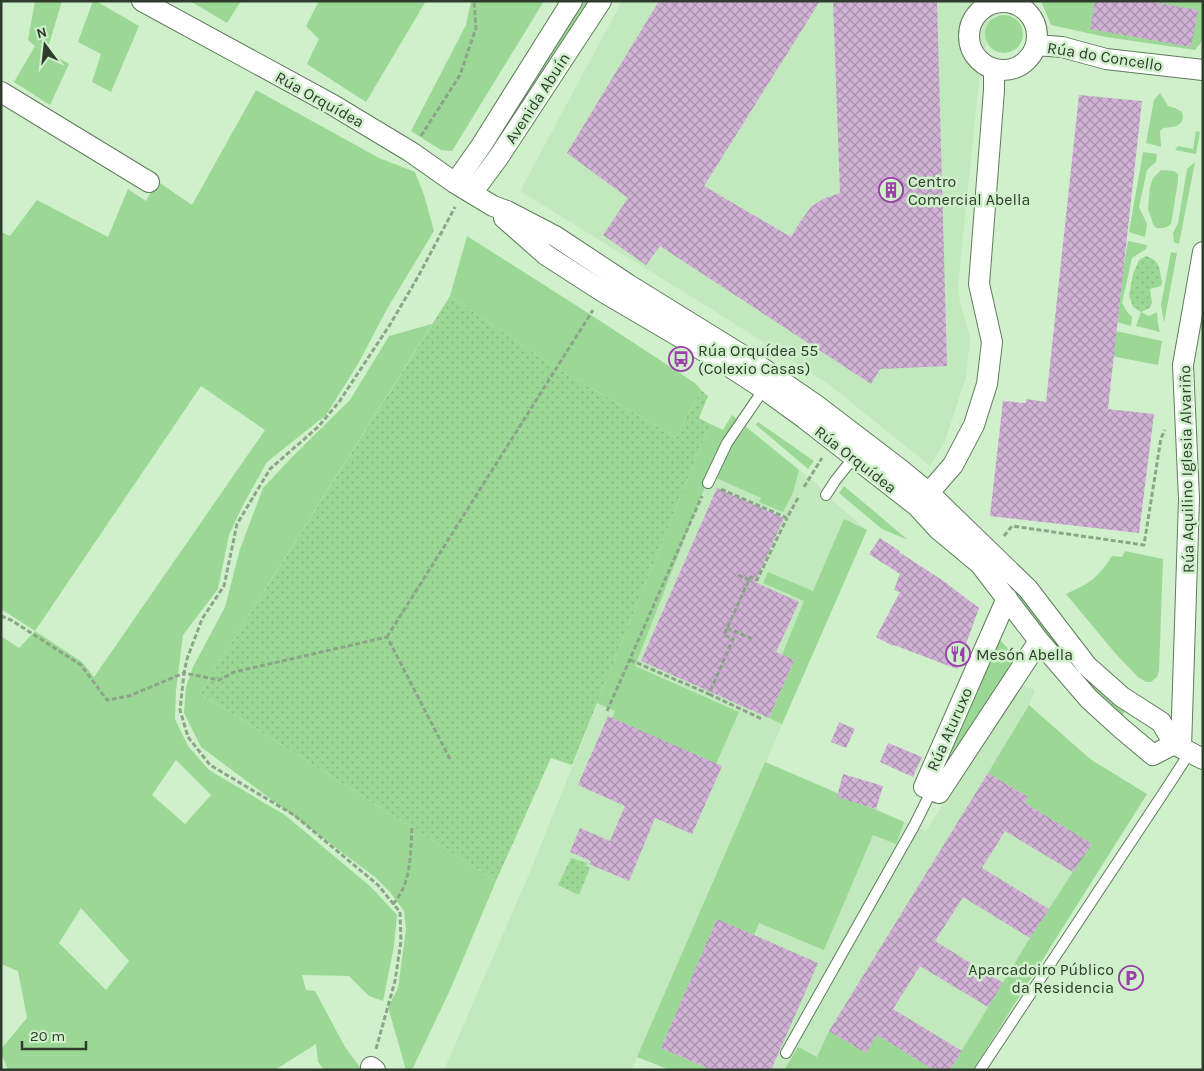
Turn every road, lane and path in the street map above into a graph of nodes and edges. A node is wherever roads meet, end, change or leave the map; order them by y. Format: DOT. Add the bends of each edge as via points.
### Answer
graph roads {
  1 [pos="142,1"];
  2 [pos="474,1"];
  3 [pos="572,1"];
  4 [pos="601,1"];
  5 [pos="1012,2"];
  6 [pos="1036,45"];
  7 [pos="994,69"];
  8 [pos="1203,70"];
  9 [pos="1,92"];
  10 [pos="410,152"];
  11 [pos="149,182"];
  12 [pos="464,188"];
  13 [pos="493,206"];
  14 [pos="1203,252"];
  15 [pos="605,292"];
  16 [pos="764,389"];
  17 [pos="1161,438"];
  18 [pos="833,440"];
  19 [pos="854,458"];
  20 [pos="708,483"];
  21 [pos="804,487"];
  22 [pos="826,495"];
  23 [pos="799,496"];
  24 [pos="923,499"];
  25 [pos="1196,516"];
  26 [pos="787,518"];
  27 [pos="1004,536"];
  28 [pos="738,575"];
  29 [pos="749,580"];
  30 [pos="1007,598"];
  31 [pos="1,616"];
  32 [pos="728,628"];
  33 [pos="387,637"];
  34 [pos="755,640"];
  35 [pos="1038,641"];
  36 [pos="630,660"];
  37 [pos="184,673"];
  38 [pos="709,694"];
  39 [pos="607,711"];
  40 [pos="762,719"];
  41 [pos="1187,751"];
  42 [pos="450,759"];
  43 [pos="932,790"];
  44 [pos="412,828"];
  45 [pos="393,904"];
  46 [pos="786,1054"];
  47 [pos="373,1069"];
  48 [pos="980,1070"];
  1 -- 10 [label="street, Rúa Orquídea"];
  2 -- 10 [label="path" via="476,28 460,75"];
  3 -- 12 [label="street, Avenida Abuín" via="481,146"];
  4 -- 12 [label="street, Avenida Abuín" via="498,158"];
  5 -- 6 [label="street" via="1028,12 1036,27"];
  5 -- 7 [label="street" via="994,3 978,12 970,27 970,45 978,60"];
  6 -- 7 [label="street" via="1028,60 1012,69"];
  6 -- 8 [label="street, Rúa do Concello" via="1062,47 1106,59"];
  7 -- 24 [label="street" via="979,284 992,342 987,384 974,425 953,464"];
  9 -- 11 [label="street"];
  10 -- 12 [label="street, Rúa Orquídea"];
  12 -- 13 [label="street, Rúa Orquídea"];
  12 -- 37 [label="path" via="391,323 339,402 318,427 270,469 241,516 224,586 202,619"];
  13 -- 15 [label="street, Rúa Orquídea" via="546,255"];
  13 -- 24 [label="street, Rúa Orquídea" via="555,236 755,363 901,470"];
  14 -- 25 [label="street, Rúa Aquilino Iglesia Alvariño" via="1183,365 1189,499"];
  15 -- 16 [label="street, Rúa Orquídea"];
  15 -- 33 [label="path"];
  16 -- 18 [label="street, Rúa Orquídea"];
  16 -- 20 [label="lane" via="727,443"];
  17 -- 27 [label="path" via="1144,546 1012,526"];
  18 -- 19 [label="street, Rúa Orquídea"];
  18 -- 21 [label="path"];
  19 -- 22 [label="lane"];
  19 -- 24 [label="street, Rúa Orquídea"];
  20 -- 26 [label="path"];
  20 -- 36 [label="path"];
  23 -- 26 [label="path"];
  24 -- 30 [label="street, Rúa Orquídea" via="938,529 980,564"];
  24 -- 41 [label="street, Rúa Orquídea" via="1028,589 1087,666 1122,697 1161,722"];
  25 -- 41 [label="street, Rúa Aquilino Iglesia Alvariño"];
  26 -- 29 [label="path" via="758,580 751,577"];
  28 -- 29 [label="path"];
  29 -- 32 [label="path"];
  30 -- 35 [label="street, Rúa Orquídea"];
  30 -- 43 [label="street, Rúa Aturuxo" via="924,787"];
  31 -- 37 [label="path" via="81,665 107,700 129,696"];
  32 -- 34 [label="path"];
  32 -- 38 [label="path" via="724,635 733,639"];
  33 -- 37 [label="path" via="234,672 219,680"];
  33 -- 42 [label="path"];
  35 -- 41 [label="street, Rúa Orquídea" via="1089,698 1153,755"];
  35 -- 43 [label="street, Rúa Aturuxo" via="939,794"];
  36 -- 38 [label="path"];
  36 -- 39 [label="path"];
  37 -- 45 [label="path" via="180,710 188,738 210,765 294,815 378,885"];
  38 -- 40 [label="path"];
  41 -- 48 [label="lane" via="1165,791"];
  43 -- 46 [label="lane"];
  44 -- 45 [label="path" via="410,867 405,887"];
  45 -- 47 [label="path" via="400,912 401,941 395,982"];
}
